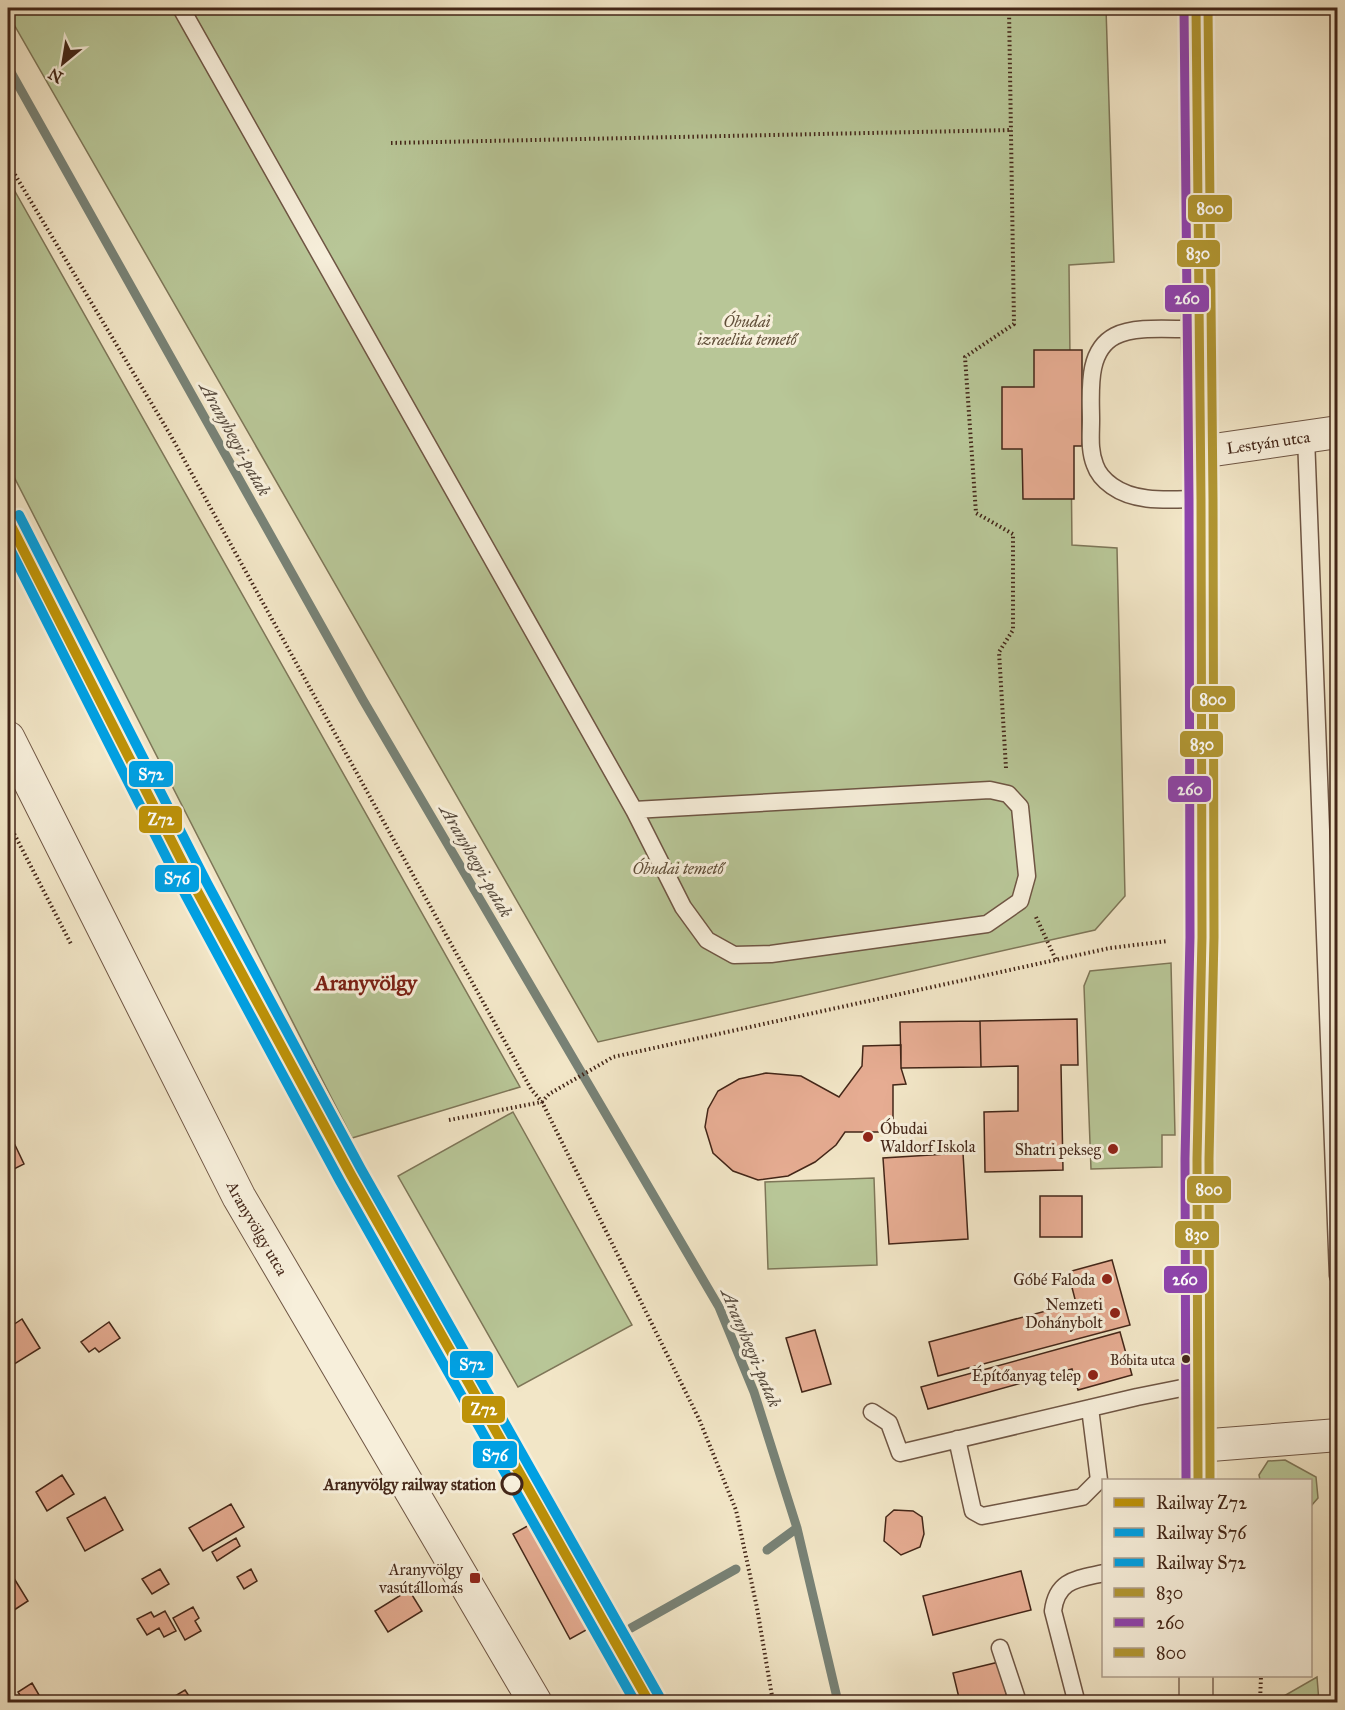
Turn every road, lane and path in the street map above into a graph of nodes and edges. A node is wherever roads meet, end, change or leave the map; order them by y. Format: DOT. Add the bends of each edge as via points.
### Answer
graph roads {
  1 [pos="181,8"];
  2 [pos="1009,8"];
  3 [pos="1196,8"];
  4 [pos="1012,130"];
  5 [pos="391,143"];
  6 [pos="8,163"];
  7 [pos="1198,330"];
  8 [pos="1338,432"];
  9 [pos="1306,437"];
  10 [pos="1200,452"];
  11 [pos="1202,499"];
  12 [pos="8,738"];
  13 [pos="1008,794"];
  14 [pos="634,810"];
  15 [pos="1020,901"];
  16 [pos="1202,937"];
  17 [pos="1056,960"];
  18 [pos="542,1102"];
  19 [pos="449,1120"];
  20 [pos="1338,1276"];
  21 [pos="1197,1385"];
  22 [pos="1090,1408"];
  23 [pos="872,1412"];
  24 [pos="1338,1435"];
  25 [pos="957,1439"];
  26 [pos="1198,1446"];
  27 [pos="1198,1479"];
  28 [pos="1102,1572"];
  29 [pos="1000,1648"];
  30 [pos="1196,1677"];
  31 [pos="1261,1677"];
  32 [pos="532,1701"];
  33 [pos="773,1702"];
  34 [pos="1018,1702"];
  35 [pos="1071,1702"];
  36 [pos="1196,1702"];
  37 [pos="1260,1702"];
  1 -- 14 [label="lane"];
  2 -- 4 [label="path"];
  3 -- 7 [label="main road"];
  4 -- 5 [label="path"];
  4 -- 13 [label="path" via="1014,324 965,357 976,513 1013,534 1013,630 999,652"];
  6 -- 18 [label="path" via="171,436 531,1089"];
  7 -- 10 [label="main road"];
  7 -- 11 [label="lane" via="1124,332 1104,345 1090,376 1090,453 1102,477 1127,494 1141,499"];
  8 -- 9 [label="street, Lestyán utca"];
  9 -- 10 [label="street, Lestyán utca"];
  9 -- 20 [label="lane"];
  10 -- 11 [label="main road"];
  11 -- 16 [label="main road"];
  12 -- 32 [label="street, Aranyvölgy utca" via="239,1197"];
  13 -- 14 [label="lane" via="990,790"];
  13 -- 15 [label="lane" via="1020,807 1026,876"];
  14 -- 15 [label="lane" via="683,907 707,940 734,955 771,954 987,924"];
  15 -- 17 [label="path" via="1030,904"];
  16 -- 17 [label="path" via="1110,948"];
  16 -- 21 [label="main road"];
  17 -- 18 [label="path" via="613,1057 549,1094"];
  18 -- 19 [label="path"];
  18 -- 33 [label="path" via="699,1419 736,1510"];
  21 -- 22 [label="lane"];
  21 -- 26 [label="main road"];
  22 -- 25 [label="lane"];
  22 -- 25 [label="lane" via="1099,1480 1082,1497 982,1516 973,1510"];
  23 -- 25 [label="lane" via="889,1423 900,1453"];
  24 -- 26 [label="street"];
  26 -- 27 [label="main road"];
  28 -- 35 [label="lane" via="1071,1580 1054,1602 1076,1700"];
  29 -- 34 [label="lane"];
  30 -- 36 [label="main road"];
  31 -- 37 [label="path"];
}
